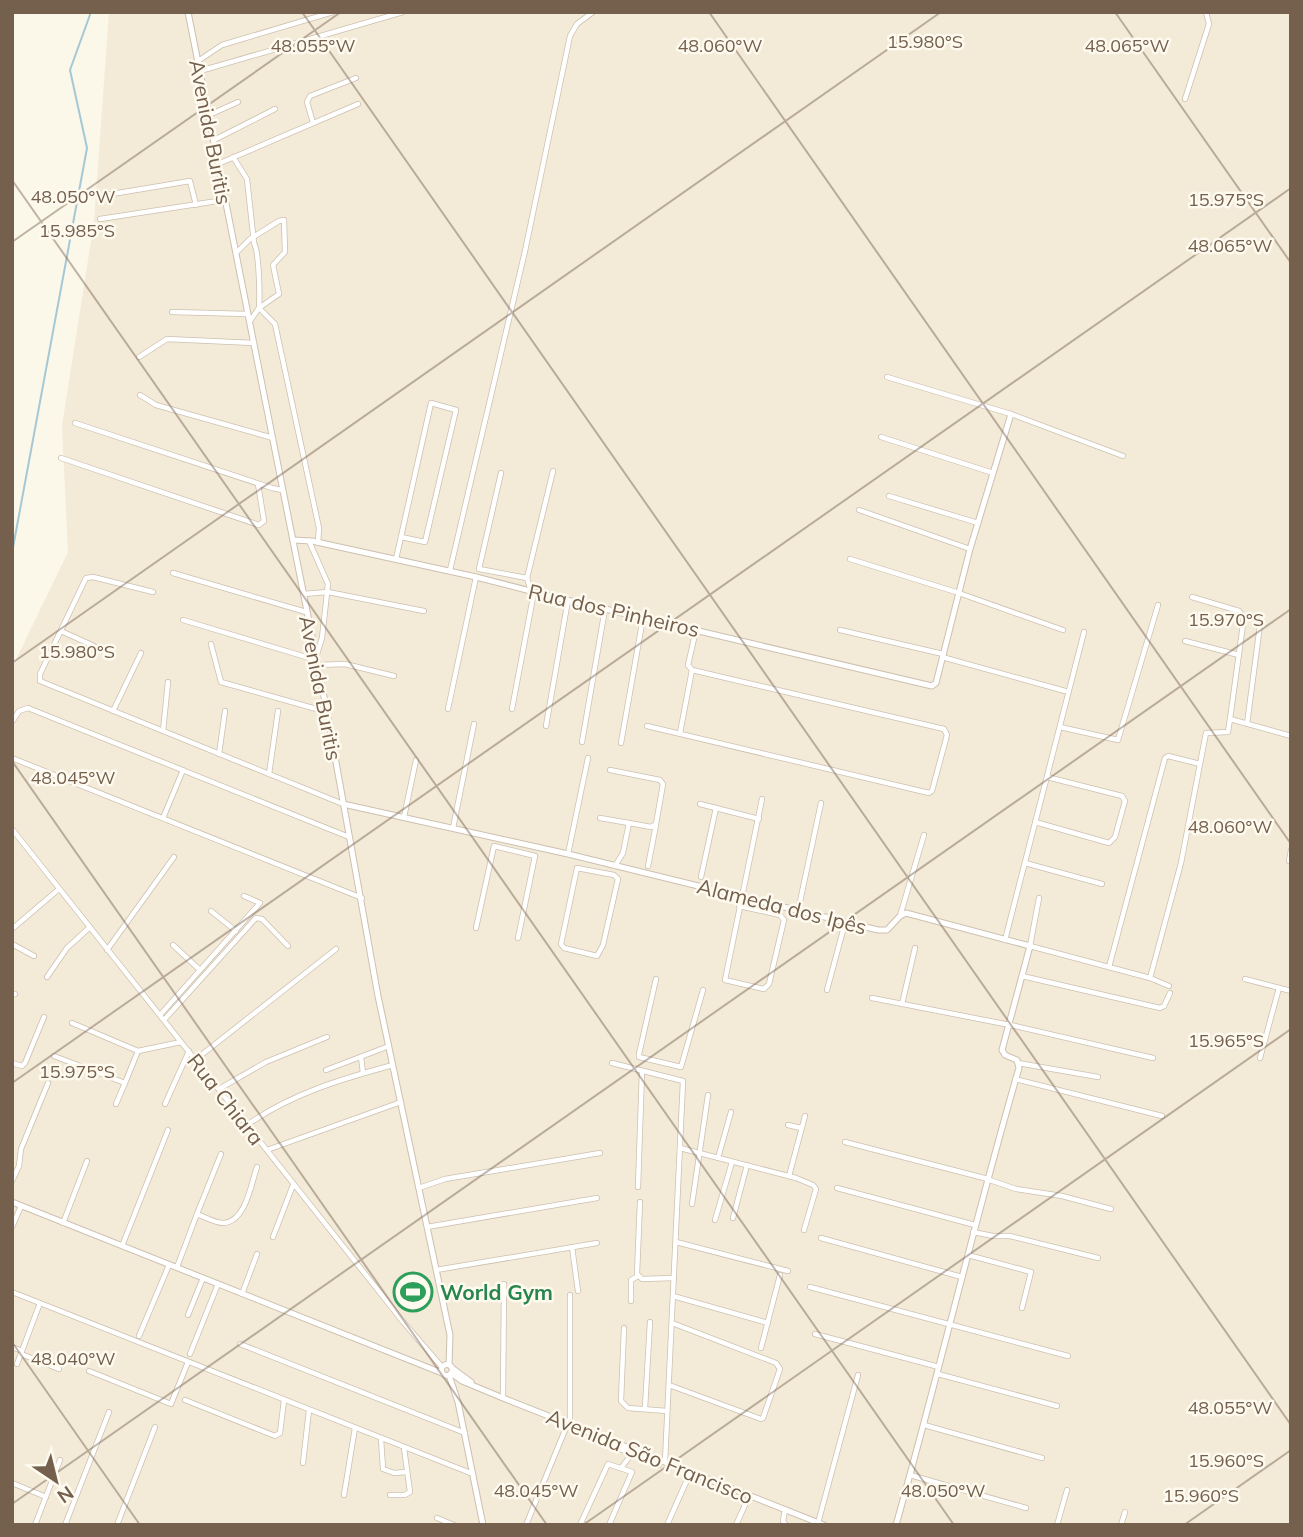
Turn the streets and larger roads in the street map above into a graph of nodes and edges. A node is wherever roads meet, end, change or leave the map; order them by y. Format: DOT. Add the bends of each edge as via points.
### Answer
graph roads {
  1 [pos="188,12"];
  2 [pos="332,12"];
  3 [pos="403,12"];
  4 [pos="593,12"];
  5 [pos="1206,12"];
  6 [pos="198,61"];
  7 [pos="201,71"];
  8 [pos="356,78"];
  9 [pos="1185,99"];
  10 [pos="238,102"];
  11 [pos="358,104"];
  12 [pos="275,109"];
  13 [pos="209,115"];
  14 [pos="313,123"];
  15 [pos="214,139"];
  16 [pos="233,158"];
  17 [pos="218,164"];
  18 [pos="100,196"];
  19 [pos="224,200"];
  20 [pos="196,205"];
  21 [pos="100,219"];
  22 [pos="254,236"];
  23 [pos="236,253"];
  24 [pos="259,307"];
  25 [pos="172,312"];
  26 [pos="249,318"];
  27 [pos="254,344"];
  28 [pos="139,357"];
  29 [pos="887,377"];
  30 [pos="140,395"];
  31 [pos="1011,414"];
  32 [pos="75,423"];
  33 [pos="881,437"];
  34 [pos="273,438"];
  35 [pos="1122,456"];
  36 [pos="61,458"];
  37 [pos="552,471"];
  38 [pos="993,472"];
  39 [pos="501,473"];
  40 [pos="258,484"];
  41 [pos="282,490"];
  42 [pos="889,496"];
  43 [pos="859,510"];
  44 [pos="978,523"];
  45 [pos="401,537"];
  46 [pos="293,540"];
  47 [pos="309,541"];
  48 [pos="318,542"];
  49 [pos="970,549"];
  50 [pos="396,559"];
  51 [pos="850,559"];
  52 [pos="450,570"];
  53 [pos="173,573"];
  54 [pos="476,577"];
  55 [pos="527,578"];
  56 [pos="532,591"];
  57 [pos="153,592"];
  58 [pos="328,592"];
  59 [pos="303,594"];
  60 [pos="960,594"];
  61 [pos="1192,597"];
  62 [pos="568,600"];
  63 [pos="1158,605"];
  64 [pos="605,609"];
  65 [pos="424,611"];
  66 [pos="306,612"];
  67 [pos="643,618"];
  68 [pos="183,620"];
  69 [pos="1261,625"];
  70 [pos="696,629"];
  71 [pos="840,629"];
  72 [pos="1063,630"];
  73 [pos="61,631"];
  74 [pos="1084,632"];
  75 [pos="1185,641"];
  76 [pos="211,645"];
  77 [pos="94,646"];
  78 [pos="141,653"];
  79 [pos="1239,655"];
  80 [pos="942,656"];
  81 [pos="316,661"];
  82 [pos="692,670"];
  83 [pos="394,676"];
  84 [pos="168,682"];
  85 [pos="1065,691"];
  86 [pos="448,709"];
  87 [pos="512,709"];
  88 [pos="113,711"];
  89 [pos="225,711"];
  90 [pos="278,711"];
  91 [pos="327,712"];
  92 [pos="1229,718"];
  93 [pos="12,722"];
  94 [pos="474,724"];
  95 [pos="1247,724"];
  96 [pos="546,726"];
  97 [pos="648,726"];
  98 [pos="1060,727"];
  99 [pos="163,731"];
  100 [pos="680,733"];
  101 [pos="1291,736"];
  102 [pos="582,742"];
  103 [pos="621,743"];
  104 [pos="219,754"];
  105 [pos="12,758"];
  106 [pos="588,758"];
  107 [pos="416,760"];
  108 [pos="1200,764"];
  109 [pos="183,770"];
  110 [pos="610,770"];
  111 [pos="269,774"];
  112 [pos="1047,777"];
  113 [pos="762,799"];
  114 [pos="821,803"];
  115 [pos="343,804"];
  116 [pos="700,804"];
  117 [pos="716,808"];
  118 [pos="404,817"];
  119 [pos="163,818"];
  120 [pos="600,818"];
  121 [pos="759,819"];
  122 [pos="1035,822"];
  123 [pos="629,823"];
  124 [pos="656,824"];
  125 [pos="453,826"];
  126 [pos="12,829"];
  127 [pos="924,835"];
  128 [pos="349,836"];
  129 [pos="516,842"];
  130 [pos="1291,850"];
  131 [pos="516,852"];
  132 [pos="568,854"];
  133 [pos="174,857"];
  134 [pos="1289,861"];
  135 [pos="601,862"];
  136 [pos="1025,863"];
  137 [pos="615,866"];
  138 [pos="648,866"];
  139 [pos="599,872"];
  140 [pos="701,877"];
  141 [pos="1102,884"];
  142 [pos="59,889"];
  143 [pos="244,896"];
  144 [pos="741,897"];
  145 [pos="362,898"];
  146 [pos="1039,898"];
  147 [pos="739,906"];
  148 [pos="211,911"];
  149 [pos="798,911"];
  150 [pos="900,916"];
  151 [pos="845,923"];
  152 [pos="90,927"];
  153 [pos="476,928"];
  154 [pos="12,929"];
  155 [pos="236,931"];
  156 [pos="517,938"];
  157 [pos="1005,940"];
  158 [pos="12,944"];
  159 [pos="173,945"];
  160 [pos="288,946"];
  161 [pos="1030,946"];
  162 [pos="915,948"];
  163 [pos="336,949"];
  164 [pos="107,950"];
  165 [pos="34,956"];
  166 [pos="1109,967"];
  167 [pos="200,970"];
  168 [pos="1022,976"];
  169 [pos="47,977"];
  170 [pos="1150,978"];
  171 [pos="656,979"];
  172 [pos="1245,979"];
  173 [pos="1279,988"];
  174 [pos="703,990"];
  175 [pos="827,990"];
  176 [pos="1291,991"];
  177 [pos="872,998"];
  178 [pos="902,1004"];
  179 [pos="160,1015"];
  180 [pos="44,1017"];
  181 [pos="164,1020"];
  182 [pos="72,1023"];
  183 [pos="1009,1025"];
  184 [pos="327,1037"];
  185 [pos="181,1042"];
  186 [pos="390,1046"];
  187 [pos="138,1051"];
  188 [pos="189,1051"];
  189 [pos="54,1056"];
  190 [pos="361,1057"];
  191 [pos="1153,1058"];
  192 [pos="1260,1058"];
  193 [pos="195,1060"];
  194 [pos="12,1063"];
  195 [pos="612,1063"];
  196 [pos="1018,1063"];
  197 [pos="394,1065"];
  198 [pos="681,1067"];
  199 [pos="326,1070"];
  200 [pos="642,1071"];
  201 [pos="363,1073"];
  202 [pos="1098,1077"];
  203 [pos="1016,1079"];
  204 [pos="678,1080"];
  205 [pos="48,1083"];
  206 [pos="125,1083"];
  207 [pos="219,1089"];
  208 [pos="708,1095"];
  209 [pos="399,1103"];
  210 [pos="116,1104"];
  211 [pos="165,1104"];
  212 [pos="731,1112"];
  213 [pos="805,1116"];
  214 [pos="1162,1116"];
  215 [pos="247,1125"];
  216 [pos="788,1125"];
  217 [pos="801,1128"];
  218 [pos="168,1130"];
  219 [pos="845,1142"];
  220 [pos="680,1148"];
  221 [pos="267,1150"];
  222 [pos="600,1153"];
  223 [pos="700,1153"];
  224 [pos="221,1154"];
  225 [pos="718,1158"];
  226 [pos="87,1161"];
  227 [pos="732,1161"];
  228 [pos="747,1166"];
  229 [pos="257,1167"];
  230 [pos="789,1176"];
  231 [pos="987,1179"];
  232 [pos="12,1181"];
  233 [pos="294,1184"];
  234 [pos="638,1187"];
  235 [pos="837,1188"];
  236 [pos="418,1189"];
  237 [pos="597,1198"];
  238 [pos="12,1202"];
  239 [pos="640,1202"];
  240 [pos="692,1204"];
  241 [pos="21,1206"];
  242 [pos="1111,1209"];
  243 [pos="197,1214"];
  244 [pos="733,1218"];
  245 [pos="715,1220"];
  246 [pos="63,1223"];
  247 [pos="975,1225"];
  248 [pos="12,1227"];
  249 [pos="427,1227"];
  250 [pos="804,1230"];
  251 [pos="973,1232"];
  252 [pos="273,1237"];
  253 [pos="821,1238"];
  254 [pos="597,1242"];
  255 [pos="676,1242"];
  256 [pos="122,1246"];
  257 [pos="572,1247"];
  258 [pos="257,1254"];
  259 [pos="968,1255"];
  260 [pos="1098,1258"];
  261 [pos="169,1265"];
  262 [pos="177,1268"];
  263 [pos="435,1270"];
  264 [pos="788,1271"];
  265 [pos="780,1275"];
  266 [pos="638,1276"];
  267 [pos="963,1277"];
  268 [pos="203,1278"];
  269 [pos="674,1278"];
  270 [pos="218,1284"];
  271 [pos="504,1284"];
  272 [pos="810,1287"];
  273 [pos="578,1291"];
  274 [pos="12,1292"];
  275 [pos="242,1293"];
  276 [pos="570,1294"];
  277 [pos="673,1296"];
  278 [pos="631,1301"];
  279 [pos="40,1303"];
  280 [pos="1022,1308"];
  281 [pos="188,1315"];
  282 [pos="650,1322"];
  283 [pos="672,1323"];
  284 [pos="768,1323"];
  285 [pos="951,1324"];
  286 [pos="624,1328"];
  287 [pos="815,1334"];
  288 [pos="139,1336"];
  289 [pos="240,1344"];
  290 [pos="12,1347"];
  291 [pos="761,1348"];
  292 [pos="21,1353"];
  293 [pos="190,1354"];
  294 [pos="1068,1356"];
  295 [pos="188,1362"];
  296 [pos="17,1364"];
  297 [pos="59,1369"];
  298 [pos="447,1370"];
  299 [pos="938,1370"];
  300 [pos="89,1371"];
  301 [pos="858,1375"];
  302 [pos="669,1385"];
  303 [pos="503,1398"];
  304 [pos="185,1400"];
  305 [pos="284,1400"];
  306 [pos="1057,1406"];
  307 [pos="645,1409"];
  308 [pos="309,1410"];
  309 [pos="667,1411"];
  310 [pos="109,1412"];
  311 [pos="569,1423"];
  312 [pos="927,1425"];
  313 [pos="155,1427"];
  314 [pos="355,1428"];
  315 [pos="465,1433"];
  316 [pos="381,1439"];
  317 [pos="598,1440"];
  318 [pos="404,1448"];
  319 [pos="633,1452"];
  320 [pos="1042,1458"];
  321 [pos="60,1460"];
  322 [pos="303,1463"];
  323 [pos="662,1463"];
  324 [pos="621,1468"];
  325 [pos="407,1472"];
  326 [pos="472,1474"];
  327 [pos="689,1474"];
  328 [pos="910,1475"];
  329 [pos="12,1483"];
  330 [pos="1068,1490"];
  331 [pos="344,1495"];
  332 [pos="390,1495"];
  333 [pos="749,1496"];
  334 [pos="46,1497"];
  335 [pos="1026,1508"];
  336 [pos="785,1510"];
  337 [pos="1125,1512"];
  338 [pos="437,1518"];
  339 [pos="821,1524"];
  340 [pos="898,1524"];
  341 [pos="35,1525"];
  342 [pos="65,1525"];
  343 [pos="117,1525"];
  344 [pos="454,1525"];
  345 [pos="483,1525"];
  346 [pos="526,1525"];
  347 [pos="580,1525"];
  348 [pos="609,1525"];
  349 [pos="667,1525"];
  350 [pos="736,1525"];
  351 [pos="786,1525"];
  352 [pos="1057,1525"];
  353 [pos="1121,1525"];
  1 -- 6 [label="street, Avenida Buritis"];
  2 -- 6 [label="street" via="222,45"];
  3 -- 7 [label="street"];
  4 -- 52 [label="street" via="570,36"];
  5 -- 9 [label="street" via="1209,24"];
  6 -- 7 [label="street, Avenida Buritis"];
  7 -- 13 [label="street, Avenida Buritis"];
  8 -- 14 [label="street" via="310,96 307,102"];
  10 -- 13 [label="street"];
  11 -- 14 [label="street"];
  12 -- 15 [label="street"];
  13 -- 15 [label="street, Avenida Buritis"];
  14 -- 16 [label="street"];
  15 -- 17 [label="street, Avenida Buritis"];
  16 -- 17 [label="street"];
  16 -- 22 [label="street" via="247,179"];
  17 -- 19 [label="street, Avenida Buritis"];
  18 -- 20 [label="street" via="191,181"];
  19 -- 20 [label="street"];
  19 -- 23 [label="street, Avenida Buritis"];
  20 -- 21 [label="street"];
  22 -- 23 [label="street"];
  22 -- 24 [label="street" via="259,251"];
  22 -- 24 [label="street" via="284,220 285,252 273,265 279,294"];
  23 -- 26 [label="street, Avenida Buritis"];
  24 -- 26 [label="street"];
  24 -- 48 [label="street" via="275,324 319,528"];
  25 -- 26 [label="street"];
  26 -- 27 [label="street, Avenida Buritis"];
  27 -- 28 [label="street" via="167,339"];
  27 -- 34 [label="street, Avenida Buritis"];
  29 -- 31 [label="street"];
  30 -- 34 [label="street" via="156,405"];
  31 -- 35 [label="street"];
  31 -- 38 [label="street"];
  32 -- 40 [label="street"];
  33 -- 38 [label="street"];
  34 -- 41 [label="street, Avenida Buritis"];
  36 -- 40 [label="street" via="259,525 264,521"];
  37 -- 55 [label="street"];
  38 -- 44 [label="street"];
  39 -- 55 [label="street" via="479,569"];
  40 -- 41 [label="street"];
  41 -- 46 [label="street, Avenida Buritis"];
  42 -- 44 [label="street"];
  43 -- 49 [label="street"];
  44 -- 49 [label="street"];
  45 -- 45 [label="street" via="431,403 456,410 425,542"];
  45 -- 50 [label="street"];
  46 -- 47 [label="street, Rua dos Pinheiros"];
  46 -- 59 [label="street, Avenida Buritis"];
  47 -- 48 [label="street, Rua dos Pinheiros"];
  47 -- 58 [label="street"];
  48 -- 50 [label="street, Rua dos Pinheiros"];
  49 -- 60 [label="street"];
  50 -- 52 [label="street, Rua dos Pinheiros"];
  51 -- 60 [label="street"];
  52 -- 54 [label="street, Rua dos Pinheiros"];
  53 -- 66 [label="street"];
  54 -- 56 [label="street, Rua dos Pinheiros"];
  54 -- 86 [label="street"];
  55 -- 56 [label="street"];
  56 -- 62 [label="street, Rua dos Pinheiros"];
  56 -- 87 [label="street"];
  57 -- 73 [label="street" via="89,576"];
  58 -- 59 [label="street"];
  58 -- 65 [label="street"];
  58 -- 81 [label="street"];
  59 -- 66 [label="street, Avenida Buritis"];
  60 -- 72 [label="street"];
  60 -- 80 [label="street"];
  61 -- 79 [label="street" via="1242,614"];
  62 -- 64 [label="street, Rua dos Pinheiros"];
  62 -- 96 [label="street"];
  63 -- 98 [label="street" via="1118,740"];
  64 -- 67 [label="street, Rua dos Pinheiros"];
  64 -- 102 [label="street"];
  66 -- 81 [label="street, Avenida Buritis"];
  67 -- 70 [label="street, Rua dos Pinheiros"];
  67 -- 103 [label="street"];
  68 -- 81 [label="street"];
  69 -- 95 [label="street"];
  70 -- 80 [label="street, Rua dos Pinheiros" via="930,686"];
  70 -- 82 [label="street" via="688,665"];
  71 -- 80 [label="street"];
  73 -- 77 [label="street"];
  73 -- 88 [label="street" via="40,681"];
  74 -- 98 [label="street"];
  75 -- 79 [label="street"];
  76 -- 91 [label="street" via="221,682"];
  78 -- 88 [label="street"];
  79 -- 92 [label="street"];
  80 -- 85 [label="street"];
  81 -- 83 [label="street"];
  81 -- 91 [label="street, Avenida Buritis"];
  82 -- 100 [label="street"];
  82 -- 100 [label="street" via="945,730 947,735 932,791 926,793"];
  84 -- 99 [label="street"];
  88 -- 99 [label="street"];
  89 -- 104 [label="street"];
  90 -- 111 [label="street"];
  91 -- 115 [label="street, Avenida Buritis"];
  92 -- 95 [label="street"];
  92 -- 108 [label="street" via="1228,732 1206,733"];
  93 -- 109 [label="street" via="19,710 28,708"];
  94 -- 125 [label="street"];
  95 -- 101 [label="street"];
  97 -- 100 [label="street"];
  98 -- 112 [label="street"];
  99 -- 104 [label="street"];
  104 -- 111 [label="street"];
  105 -- 119 [label="street"];
  106 -- 132 [label="street"];
  107 -- 118 [label="street"];
  108 -- 166 [label="street" via="1165,758"];
  108 -- 170 [label="street" via="1184,852"];
  109 -- 119 [label="street"];
  109 -- 128 [label="street"];
  110 -- 124 [label="street" via="663,782"];
  111 -- 115 [label="street"];
  112 -- 122 [label="street"];
  112 -- 122 [label="street" via="1122,796 1125,801 1115,838 1109,843"];
  113 -- 121 [label="street"];
  114 -- 149 [label="street"];
  115 -- 118 [label="street, Alameda dos Ipês"];
  115 -- 128 [label="street, Avenida Buritis"];
  116 -- 117 [label="street"];
  117 -- 121 [label="street"];
  117 -- 140 [label="street"];
  118 -- 125 [label="street, Alameda dos Ipês"];
  119 -- 145 [label="street"];
  120 -- 123 [label="street"];
  121 -- 144 [label="street"];
  122 -- 136 [label="street"];
  123 -- 124 [label="street"];
  123 -- 137 [label="street" via="623,853"];
  124 -- 138 [label="street"];
  125 -- 129 [label="street, Alameda dos Ipês"];
  126 -- 142 [label="street, Rua Chiara"];
  127 -- 150 [label="street"];
  128 -- 145 [label="street, Avenida Buritis"];
  129 -- 131 [label="street"];
  129 -- 132 [label="street, Alameda dos Ipês"];
  130 -- 134 [label="street"];
  131 -- 153 [label="street" via="494,846"];
  131 -- 156 [label="street" via="535,856"];
  132 -- 135 [label="street, Alameda dos Ipês"];
  133 -- 164 [label="street"];
  135 -- 137 [label="street, Alameda dos Ipês"];
  135 -- 139 [label="street"];
  136 -- 141 [label="street"];
  136 -- 157 [label="street"];
  137 -- 144 [label="street, Alameda dos Ipês"];
  139 -- 139 [label="street" via="618,879 597,956 561,944 576,869"];
  142 -- 152 [label="street, Rua Chiara"];
  142 -- 154 [label="street"];
  143 -- 155 [label="street" via="260,903"];
  144 -- 147 [label="street"];
  144 -- 149 [label="street, Alameda dos Ipês"];
  145 -- 186 [label="street, Avenida Buritis"];
  146 -- 161 [label="street"];
  147 -- 147 [label="street" via="725,980 764,989 784,920 780,915"];
  148 -- 155 [label="street"];
  149 -- 151 [label="street, Alameda dos Ipês"];
  150 -- 151 [label="street, Alameda dos Ipês" via="885,931"];
  150 -- 157 [label="street, Alameda dos Ipês" via="910,914"];
  151 -- 175 [label="street"];
  152 -- 164 [label="street, Rua Chiara"];
  152 -- 169 [label="street" via="67,948"];
  155 -- 167 [label="street"];
  157 -- 161 [label="street, Alameda dos Ipês"];
  158 -- 165 [label="street"];
  159 -- 167 [label="street"];
  160 -- 181 [label="street" via="256,918"];
  161 -- 166 [label="street"];
  161 -- 168 [label="street"];
  162 -- 178 [label="street"];
  163 -- 193 [label="street"];
  164 -- 179 [label="street, Rua Chiara"];
  166 -- 170 [label="street"];
  167 -- 179 [label="street"];
  168 -- 170 [label="street" via="1160,1008 1170,989"];
  168 -- 183 [label="street"];
  171 -- 198 [label="street" via="639,1057"];
  172 -- 173 [label="street"];
  173 -- 176 [label="street"];
  173 -- 192 [label="street"];
  174 -- 198 [label="street"];
  177 -- 178 [label="street"];
  178 -- 183 [label="street"];
  179 -- 181 [label="street, Rua Chiara"];
  180 -- 194 [label="street" via="25,1063"];
  181 -- 185 [label="street, Rua Chiara"];
  182 -- 187 [label="street"];
  183 -- 191 [label="street"];
  183 -- 196 [label="street" via="1002,1052"];
  184 -- 207 [label="street" via="266,1062"];
  185 -- 187 [label="street"];
  185 -- 188 [label="street, Rua Chiara"];
  186 -- 190 [label="street"];
  186 -- 197 [label="street, Avenida Buritis"];
  187 -- 206 [label="street"];
  188 -- 193 [label="street, Rua Chiara"];
  188 -- 211 [label="street"];
  189 -- 206 [label="street"];
  190 -- 199 [label="street"];
  190 -- 201 [label="street"];
  193 -- 207 [label="street, Rua Chiara"];
  195 -- 200 [label="street"];
  196 -- 202 [label="street"];
  196 -- 203 [label="street"];
  197 -- 201 [label="street"];
  197 -- 209 [label="street, Avenida Buritis"];
  198 -- 204 [label="street"];
  200 -- 204 [label="street"];
  200 -- 234 [label="street"];
  201 -- 215 [label="street" via="288,1099"];
  203 -- 214 [label="street"];
  203 -- 231 [label="street"];
  204 -- 220 [label="street" via="683,1081"];
  205 -- 232 [label="street"];
  206 -- 210 [label="street"];
  207 -- 215 [label="street, Rua Chiara"];
  208 -- 223 [label="street"];
  209 -- 221 [label="street"];
  209 -- 236 [label="street, Avenida Buritis"];
  212 -- 225 [label="street"];
  213 -- 217 [label="street"];
  215 -- 221 [label="street, Rua Chiara"];
  216 -- 217 [label="street"];
  217 -- 230 [label="street"];
  218 -- 256 [label="street"];
  219 -- 231 [label="street"];
  220 -- 223 [label="street"];
  220 -- 255 [label="street"];
  221 -- 233 [label="street, Rua Chiara"];
  222 -- 236 [label="street" via="445,1179"];
  223 -- 225 [label="street"];
  223 -- 240 [label="street"];
  224 -- 243 [label="street"];
  225 -- 227 [label="street"];
  226 -- 246 [label="street"];
  227 -- 228 [label="street"];
  227 -- 245 [label="street"];
  228 -- 230 [label="street"];
  228 -- 244 [label="street"];
  229 -- 243 [label="street" via="240,1214 233,1220 218,1222"];
  230 -- 250 [label="street" via="815,1186"];
  231 -- 242 [label="street"];
  231 -- 247 [label="street"];
  233 -- 252 [label="street"];
  233 -- 298 [label="street, Rua Chiara"];
  235 -- 247 [label="street"];
  236 -- 249 [label="street, Avenida Buritis"];
  237 -- 249 [label="street"];
  238 -- 241 [label="street, Avenida São Francisco"];
  239 -- 266 [label="street"];
  241 -- 246 [label="street, Avenida São Francisco"];
  241 -- 248 [label="street"];
  243 -- 262 [label="street"];
  246 -- 256 [label="street, Avenida São Francisco"];
  247 -- 251 [label="street"];
  249 -- 263 [label="street, Avenida Buritis"];
  251 -- 259 [label="street"];
  251 -- 260 [label="street" via="1010,1236"];
  253 -- 267 [label="street"];
  254 -- 257 [label="street"];
  255 -- 264 [label="street"];
  255 -- 269 [label="street"];
  256 -- 261 [label="street, Avenida São Francisco"];
  257 -- 263 [label="street"];
  257 -- 273 [label="street"];
  258 -- 275 [label="street"];
  259 -- 267 [label="street"];
  259 -- 280 [label="street" via="1031,1272"];
  261 -- 262 [label="street, Avenida São Francisco"];
  261 -- 288 [label="street"];
  262 -- 268 [label="street, Avenida São Francisco"];
  263 -- 298 [label="street, Avenida Buritis" via="450,1335"];
  265 -- 284 [label="street"];
  266 -- 269 [label="street"];
  266 -- 278 [label="street" via="631,1280"];
  267 -- 285 [label="street"];
  268 -- 270 [label="street, Avenida São Francisco"];
  268 -- 281 [label="street"];
  269 -- 277 [label="street"];
  270 -- 275 [label="street, Avenida São Francisco"];
  270 -- 293 [label="street"];
  271 -- 303 [label="street"];
  272 -- 285 [label="street"];
  274 -- 279 [label="street"];
  275 -- 298 [label="street, Avenida São Francisco"];
  276 -- 311 [label="street"];
  277 -- 283 [label="street"];
  277 -- 284 [label="street"];
  279 -- 292 [label="street"];
  279 -- 295 [label="street"];
  282 -- 307 [label="street"];
  283 -- 302 [label="street"];
  283 -- 302 [label="street" via="776,1363 779,1371 763,1418 757,1419"];
  284 -- 291 [label="street"];
  285 -- 294 [label="street"];
  285 -- 299 [label="street"];
  286 -- 307 [label="street" via="621,1401 625,1407"];
  287 -- 299 [label="street"];
  289 -- 315 [label="street"];
  290 -- 292 [label="street"];
  292 -- 296 [label="street"];
  292 -- 297 [label="street"];
  295 -- 300 [label="street" via="171,1404"];
  295 -- 305 [label="street"];
  298 -- 303 [label="street, Avenida São Francisco"];
  298 -- 315 [label="street, Avenida Buritis"];
  299 -- 306 [label="street"];
  299 -- 312 [label="street"];
  301 -- 339 [label="street"];
  302 -- 309 [label="street"];
  303 -- 311 [label="street, Avenida São Francisco"];
  304 -- 305 [label="street" via="275,1436 280,1433"];
  305 -- 308 [label="street"];
  307 -- 309 [label="street"];
  308 -- 314 [label="street"];
  308 -- 322 [label="street"];
  309 -- 323 [label="street"];
  310 -- 342 [label="street"];
  311 -- 319 [label="street, Avenida São Francisco"];
  311 -- 346 [label="street"];
  312 -- 320 [label="street"];
  312 -- 328 [label="street"];
  313 -- 343 [label="street"];
  314 -- 316 [label="street"];
  314 -- 331 [label="street"];
  315 -- 326 [label="street, Avenida Buritis"];
  316 -- 318 [label="street"];
  316 -- 325 [label="street" via="383,1469"];
  317 -- 319 [label="street"];
  318 -- 325 [label="street"];
  318 -- 326 [label="street"];
  319 -- 323 [label="street, Avenida São Francisco"];
  319 -- 324 [label="street"];
  321 -- 334 [label="street"];
  323 -- 327 [label="street, Avenida São Francisco"];
  324 -- 347 [label="street" via="608,1464"];
  324 -- 348 [label="street" via="632,1472"];
  325 -- 332 [label="street" via="410,1492"];
  326 -- 345 [label="street, Avenida Buritis"];
  327 -- 333 [label="street, Avenida São Francisco"];
  327 -- 349 [label="street"];
  328 -- 335 [label="street"];
  328 -- 340 [label="street"];
  329 -- 334 [label="street"];
  330 -- 352 [label="street"];
  333 -- 336 [label="street, Avenida São Francisco"];
  333 -- 350 [label="street"];
  334 -- 341 [label="street"];
  336 -- 339 [label="street, Avenida São Francisco"];
  336 -- 351 [label="street"];
  337 -- 353 [label="street"];
  338 -- 344 [label="street"];
}
